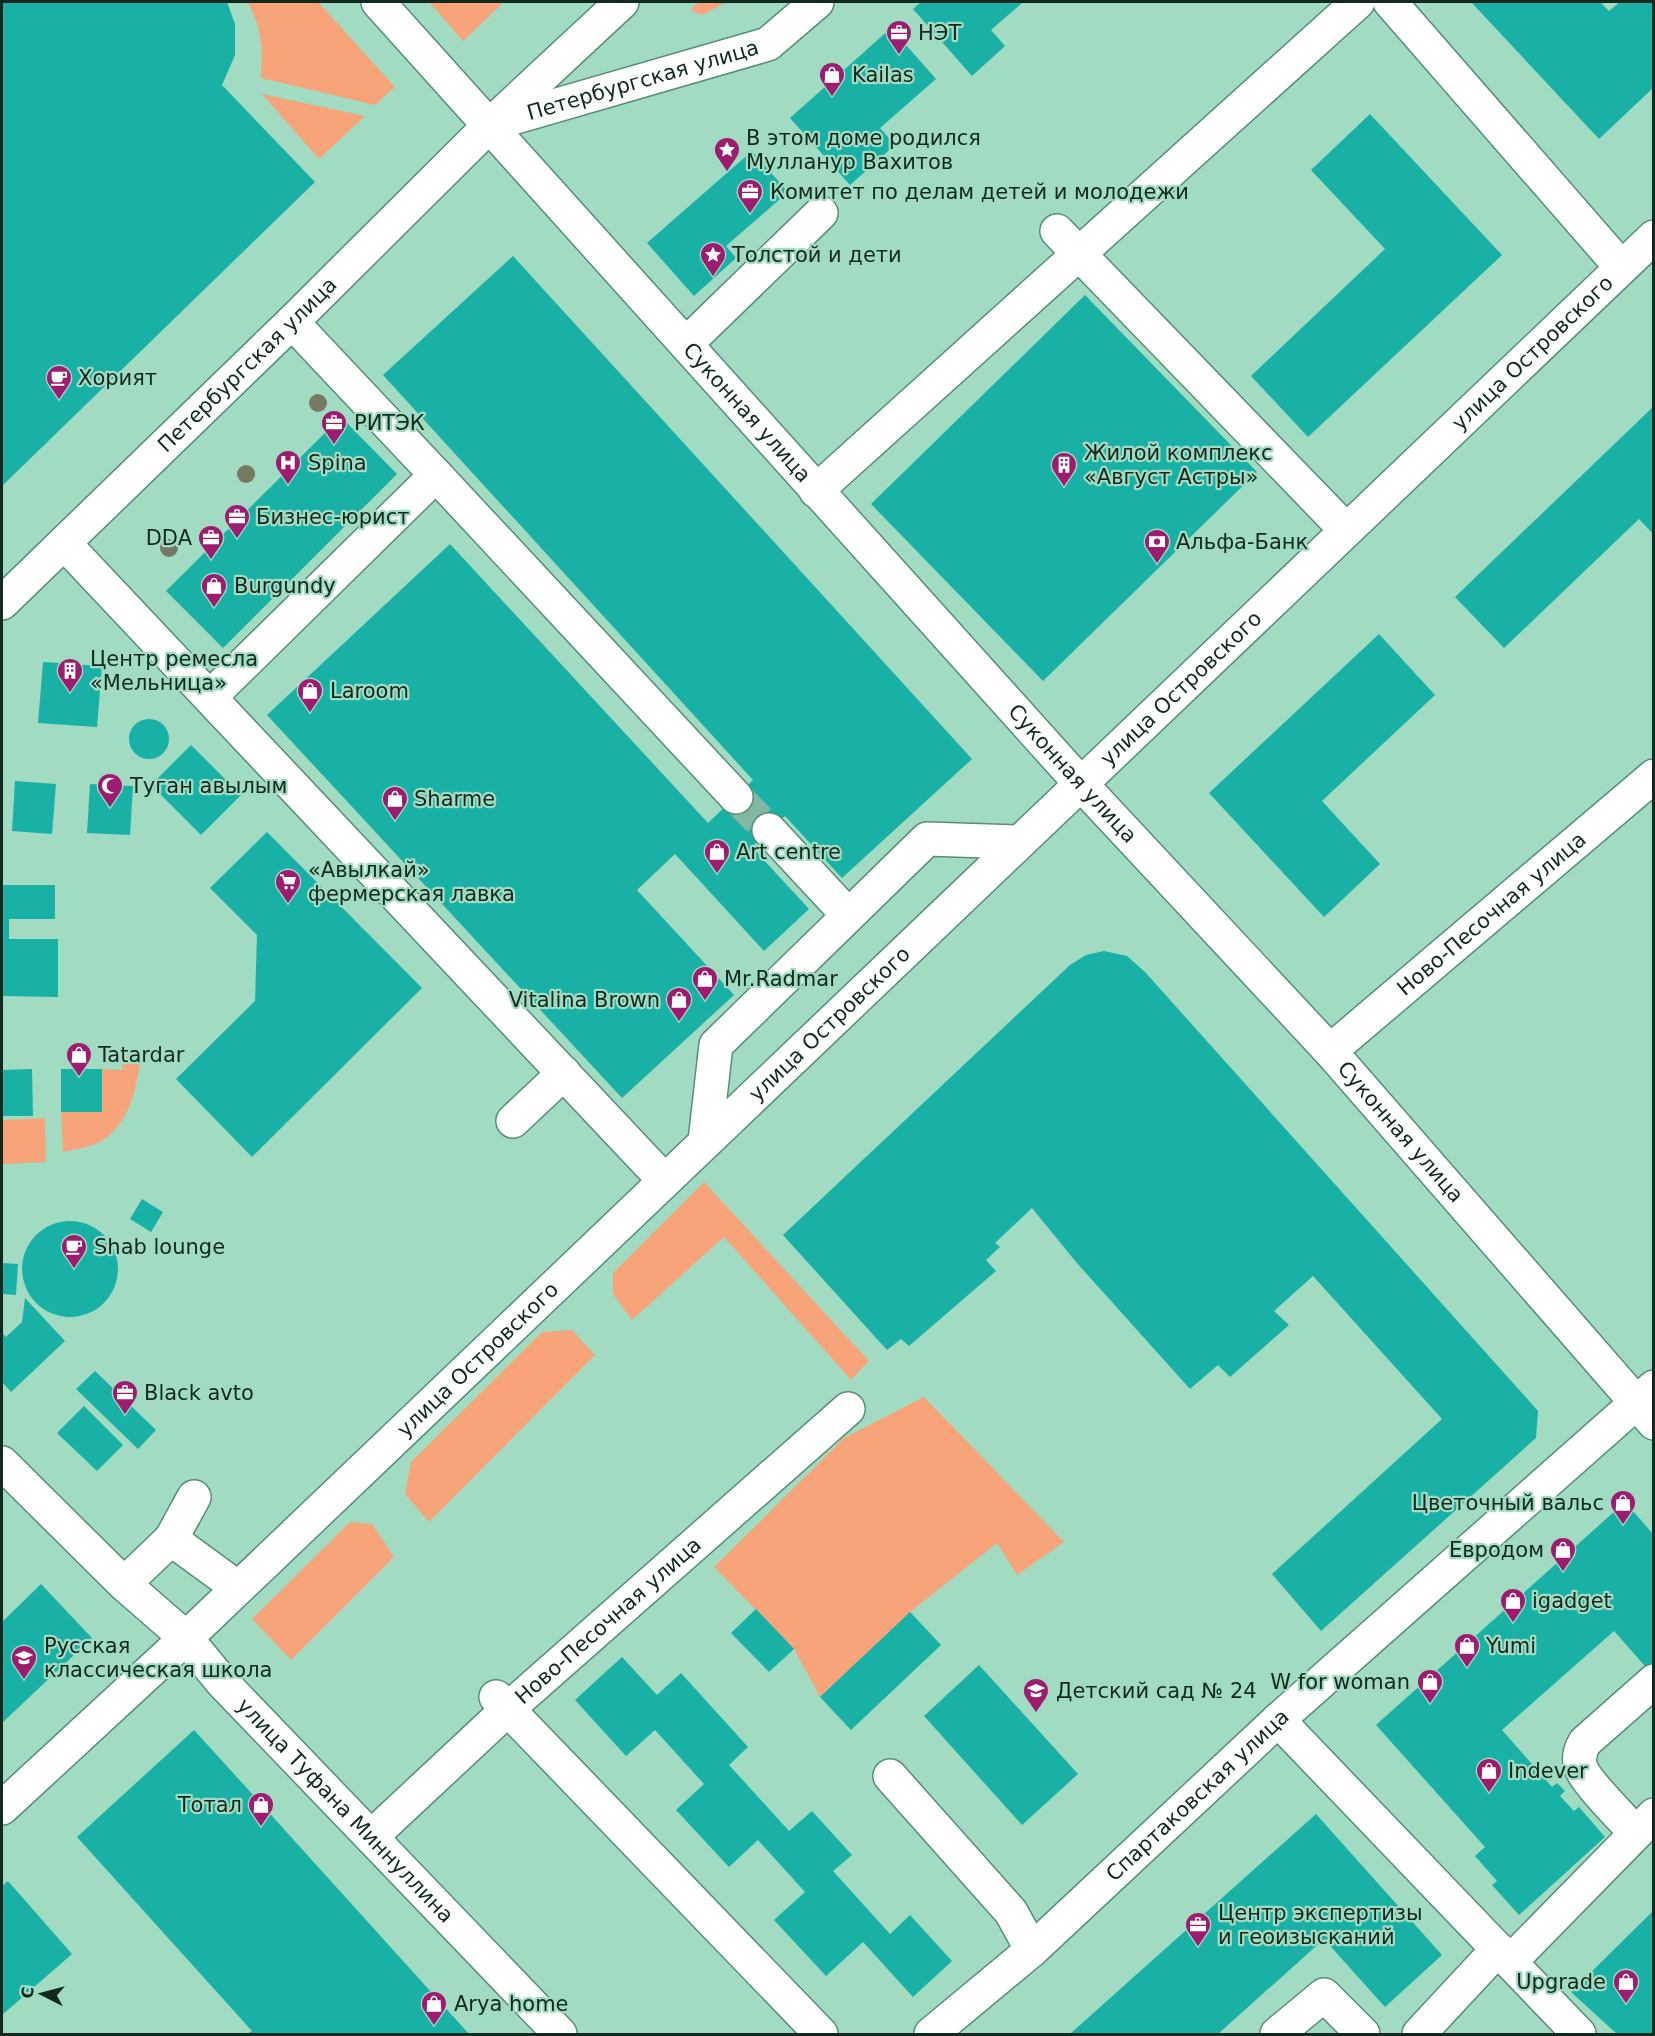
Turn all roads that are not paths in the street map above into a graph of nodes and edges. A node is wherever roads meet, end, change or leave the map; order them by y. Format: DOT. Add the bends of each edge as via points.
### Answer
graph roads {
  1 [pos="378,2"];
  2 [pos="622,2"];
  3 [pos="818,2"];
  4 [pos="1358,2"];
  5 [pos="1390,2"];
  6 [pos="490,124"];
  7 [pos="821,213"];
  8 [pos="1653,237"];
  9 [pos="1068,243"];
  10 [pos="1622,267"];
  11 [pos="292,322"];
  12 [pos="686,344"];
  13 [pos="436,475"];
  14 [pos="816,491"];
  15 [pos="1346,530"];
  16 [pos="64,543"];
  17 [pos="2,603"];
  18 [pos="210,697"];
  19 [pos="1653,776"];
  20 [pos="1081,784"];
  21 [pos="736,796"];
  22 [pos="769,831"];
  23 [pos="1019,842"];
  24 [pos="848,915"];
  25 [pos="1330,1051"];
  26 [pos="564,1074"];
  27 [pos="513,1121"];
  28 [pos="705,1141"];
  29 [pos="664,1179"];
  30 [pos="1647,1404"];
  31 [pos="848,1410"];
  32 [pos="2,1463"];
  33 [pos="194,1497"];
  34 [pos="171,1539"];
  35 [pos="124,1584"];
  36 [pos="237,1588"];
  37 [pos="186,1638"];
  38 [pos="1653,1681"];
  39 [pos="502,1703"];
  40 [pos="1278,1720"];
  41 [pos="890,1776"];
  42 [pos="2,1808"];
  43 [pos="1645,1824"];
  44 [pos="371,1837"];
  45 [pos="1032,1950"];
  46 [pos="1504,1956"];
  47 [pos="560,2034"];
  48 [pos="821,2034"];
  49 [pos="931,2034"];
  50 [pos="1277,2034"];
  51 [pos="1363,2034"];
  52 [pos="1419,2034"];
  53 [pos="1580,2034"];
  1 -- 6 [label="street, Суконная улица"];
  2 -- 6 [label="street, Петербургская улица"];
  3 -- 6 [label="street, Петербургская улица" via="768,44"];
  4 -- 9 [label="street"];
  5 -- 10 [label="street"];
  6 -- 11 [label="street, Петербургская улица"];
  6 -- 12 [label="street, Суконная улица"];
  7 -- 12 [label="street"];
  8 -- 10 [label="street, улица Островского"];
  9 -- 14 [label="street"];
  9 -- 15 [label="street"];
  10 -- 15 [label="street, улица Островского"];
  11 -- 13 [label="street"];
  11 -- 16 [label="street, Петербургская улица"];
  12 -- 14 [label="street, Суконная улица"];
  13 -- 18 [label="street"];
  13 -- 21 [label="street"];
  14 -- 20 [label="street, Суконная улица"];
  15 -- 20 [label="street, улица Островского"];
  16 -- 17 [label="street, Петербургская улица"];
  16 -- 18 [label="street"];
  18 -- 26 [label="street"];
  19 -- 25 [label="street, Ново-Песочная улица"];
  20 -- 23 [label="street, улица Островского"];
  20 -- 25 [label="street, Суконная улица"];
  22 -- 24 [label="street"];
  23 -- 24 [label="street" via="927,839"];
  23 -- 28 [label="street, улица Островского"];
  24 -- 28 [label="street" via="716,1045"];
  25 -- 30 [label="street, Суконная улица"];
  26 -- 27 [label="street"];
  26 -- 29 [label="street"];
  28 -- 29 [label="street, улица Островского"];
  29 -- 36 [label="street, улица Островского"];
  30 -- 40 [label="street, Спартаковская улица"];
  31 -- 39 [label="street, Ново-Песочная улица"];
  32 -- 35 [label="street, улица Туфана Миннуллина"];
  33 -- 34 [label="street"];
  34 -- 35 [label="street"];
  34 -- 36 [label="street"];
  35 -- 37 [label="street, улица Туфана Миннуллина"];
  36 -- 37 [label="street, улица Островского"];
  37 -- 42 [label="street, улица Островского"];
  37 -- 44 [label="street, улица Туфана Миннуллина" via="222,1682"];
  38 -- 43 [label="street" via="1586,1742 1579,1760 1584,1774"];
  39 -- 44 [label="street, Ново-Песочная улица"];
  39 -- 48 [label="street"];
  40 -- 45 [label="street, Спартаковская улица"];
  40 -- 46 [label="street"];
  41 -- 45 [label="street" via="1011,1912"];
  43 -- 46 [label="street"];
  44 -- 47 [label="street, улица Туфана Миннуллина"];
  45 -- 49 [label="street, Спартаковская улица"];
  46 -- 52 [label="street"];
  46 -- 53 [label="street"];
  50 -- 51 [label="street" via="1324,1995"];
}
